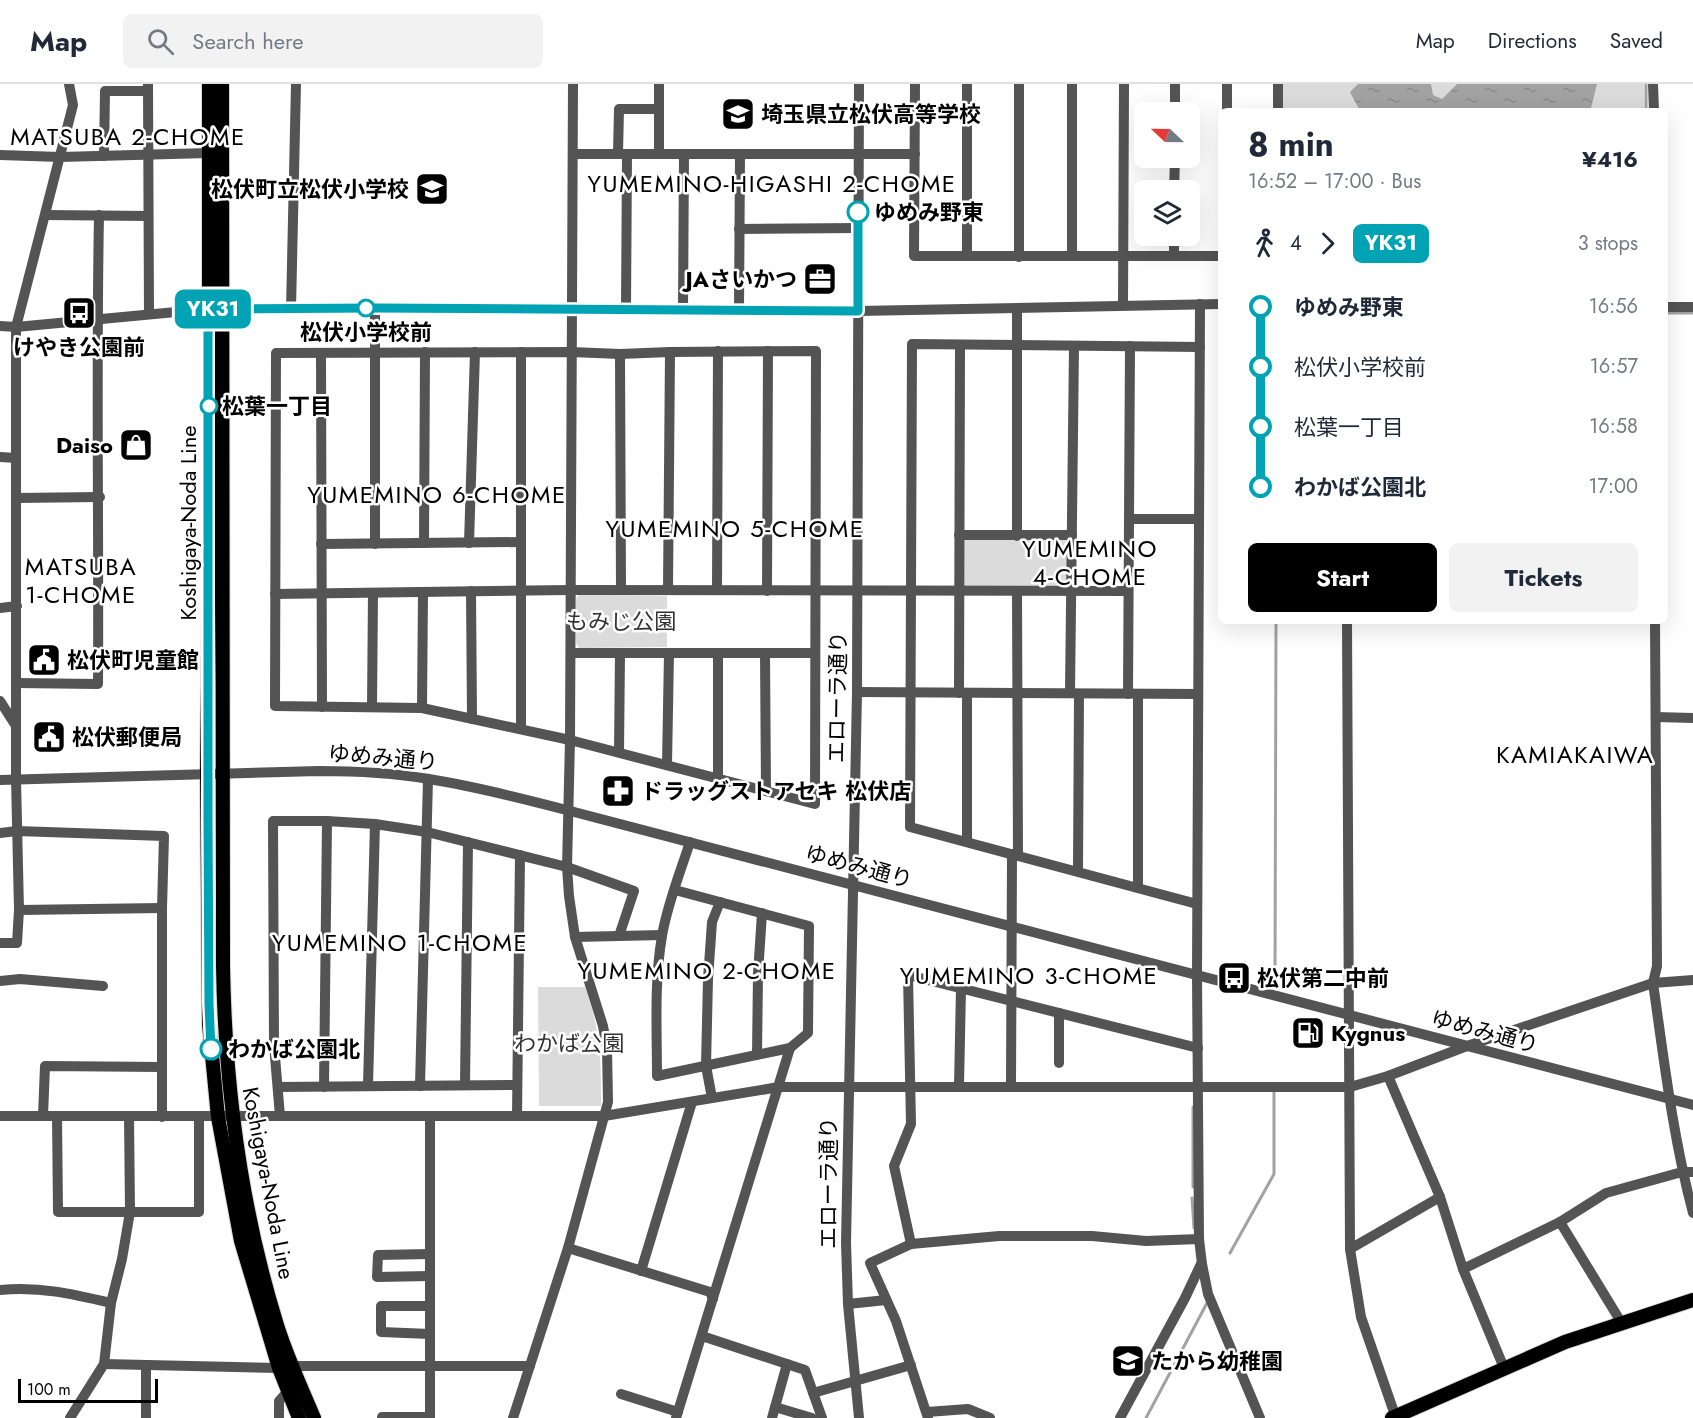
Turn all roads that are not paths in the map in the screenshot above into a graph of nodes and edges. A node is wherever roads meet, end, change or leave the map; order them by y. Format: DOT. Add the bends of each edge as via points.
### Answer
graph roads {
  1 [pos="69,84"];
  2 [pos="209,84"];
  3 [pos="222,84"];
  4 [pos="296,84"];
  5 [pos="573,84"];
  6 [pos="659,84"];
  7 [pos="859,84"];
  8 [pos="915,84"];
  9 [pos="967,84"];
  10 [pos="1019,84"];
  11 [pos="1072,84"];
  12 [pos="1124,84"];
  13 [pos="1176,84"];
  14 [pos="1227,84"];
  15 [pos="1278,84"];
  16 [pos="1653,84"];
  17 [pos="148,87"];
  18 [pos="1175,102"];
  19 [pos="1227,108"];
  20 [pos="1278,108"];
  21 [pos="1654,108"];
  22 [pos="659,109"];
  23 [pos="209,153"];
  24 [pos="148,154"];
  25 [pos="574,154"];
  26 [pos="623,154"];
  27 [pos="659,154"];
  28 [pos="684,154"];
  29 [pos="740,154"];
  30 [pos="858,154"];
  31 [pos="915,154"];
  32 [pos="0,155"];
  33 [pos="104,156"];
  34 [pos="60,157"];
  35 [pos="46,214"];
  36 [pos="99,215"];
  37 [pos="148,216"];
  38 [pos="858,228"];
  39 [pos="739,229"];
  40 [pos="1174,246"];
  41 [pos="967,256"];
  42 [pos="1072,256"];
  43 [pos="1174,256"];
  44 [pos="1218,256"];
  45 [pos="1020,257"];
  46 [pos="1124,257"];
  47 [pos="1200,304"];
  48 [pos="1218,304"];
  49 [pos="1123,305"];
  50 [pos="1668,307"];
  51 [pos="1693,307"];
  52 [pos="375,308"];
  53 [pos="1017,308"];
  54 [pos="208,309"];
  55 [pos="223,309"];
  56 [pos="291,309"];
  57 [pos="683,309"];
  58 [pos="572,310"];
  59 [pos="626,310"];
  60 [pos="739,310"];
  61 [pos="858,311"];
  62 [pos="148,314"];
  63 [pos="97,320"];
  64 [pos="0,326"];
  65 [pos="16,327"];
  66 [pos="960,345"];
  67 [pos="1017,345"];
  68 [pos="1074,346"];
  69 [pos="1130,346"];
  70 [pos="1200,347"];
  71 [pos="718,351"];
  72 [pos="768,351"];
  73 [pos="375,352"];
  74 [pos="425,352"];
  75 [pos="475,352"];
  76 [pos="521,352"];
  77 [pos="571,352"];
  78 [pos="670,352"];
  79 [pos="321,353"];
  80 [pos="620,354"];
  81 [pos="0,458"];
  82 [pos="16,458"];
  83 [pos="100,497"];
  84 [pos="16,498"];
  85 [pos="1129,519"];
  86 [pos="1199,519"];
  87 [pos="1072,535"];
  88 [pos="959,536"];
  89 [pos="1017,536"];
  90 [pos="521,542"];
  91 [pos="424,543"];
  92 [pos="469,543"];
  93 [pos="321,544"];
  94 [pos="375,544"];
  95 [pos="570,590"];
  96 [pos="621,590"];
  97 [pos="668,590"];
  98 [pos="471,591"];
  99 [pos="521,591"];
  100 [pos="717,591"];
  101 [pos="767,591"];
  102 [pos="815,591"];
  103 [pos="858,591"];
  104 [pos="911,591"];
  105 [pos="959,591"];
  106 [pos="1017,591"];
  107 [pos="1071,591"];
  108 [pos="1128,591"];
  109 [pos="423,592"];
  110 [pos="373,593"];
  111 [pos="275,594"];
  112 [pos="321,594"];
  113 [pos="16,606"];
  114 [pos="0,608"];
  115 [pos="1347,624"];
  116 [pos="1655,624"];
  117 [pos="571,653"];
  118 [pos="620,653"];
  119 [pos="669,653"];
  120 [pos="718,653"];
  121 [pos="765,653"];
  122 [pos="815,653"];
  123 [pos="16,683"];
  124 [pos="857,692"];
  125 [pos="911,693"];
  126 [pos="963,693"];
  127 [pos="1018,693"];
  128 [pos="1074,694"];
  129 [pos="1133,694"];
  130 [pos="1198,694"];
  131 [pos="0,701"];
  132 [pos="322,707"];
  133 [pos="372,707"];
  134 [pos="422,708"];
  135 [pos="1656,717"];
  136 [pos="1693,718"];
  137 [pos="472,719"];
  138 [pos="16,727"];
  139 [pos="521,729"];
  140 [pos="570,740"];
  141 [pos="619,752"];
  142 [pos="667,765"];
  143 [pos="222,772"];
  144 [pos="207,773"];
  145 [pos="717,778"];
  146 [pos="16,779"];
  147 [pos="428,779"];
  148 [pos="0,780"];
  149 [pos="766,791"];
  150 [pos="569,811"];
  151 [pos="327,821"];
  152 [pos="375,824"];
  153 [pos="18,831"];
  154 [pos="427,832"];
  155 [pos="0,833"];
  156 [pos="468,842"];
  157 [pos="967,842"];
  158 [pos="690,843"];
  159 [pos="520,855"];
  160 [pos="1015,855"];
  161 [pos="567,867"];
  162 [pos="1078,872"];
  163 [pos="852,884"];
  164 [pos="1138,888"];
  165 [pos="675,890"];
  166 [pos="720,902"];
  167 [pos="1197,904"];
  168 [pos="162,908"];
  169 [pos="19,910"];
  170 [pos="762,913"];
  171 [pos="1011,927"];
  172 [pos="662,935"];
  173 [pos="619,936"];
  174 [pos="575,937"];
  175 [pos="0,943"];
  176 [pos="1197,975"];
  177 [pos="1693,980"];
  178 [pos="0,981"];
  179 [pos="1653,983"];
  180 [pos="103,986"];
  181 [pos="961,988"];
  182 [pos="1011,1001"];
  183 [pos="1059,1013"];
  184 [pos="1350,1016"];
  185 [pos="1467,1046"];
  186 [pos="790,1048"];
  187 [pos="1198,1048"];
  188 [pos="757,1055"];
  189 [pos="1059,1063"];
  190 [pos="706,1066"];
  191 [pos="162,1067"];
  192 [pos="1388,1076"];
  193 [pos="465,1085"];
  194 [pos="517,1085"];
  195 [pos="368,1086"];
  196 [pos="420,1086"];
  197 [pos="848,1086"];
  198 [pos="910,1086"];
  199 [pos="959,1086"];
  200 [pos="1011,1086"];
  201 [pos="278,1087"];
  202 [pos="324,1087"];
  203 [pos="779,1087"];
  204 [pos="1198,1087"];
  205 [pos="1350,1087"];
  206 [pos="712,1098"];
  207 [pos="1669,1099"];
  208 [pos="692,1102"];
  209 [pos="1693,1105"];
  210 [pos="0,1116"];
  211 [pos="43,1116"];
  212 [pos="57,1116"];
  213 [pos="129,1116"];
  214 [pos="280,1116"];
  215 [pos="430,1116"];
  216 [pos="517,1116"];
  217 [pos="604,1116"];
  218 [pos="162,1117"];
  219 [pos="199,1117"];
  220 [pos="218,1117"];
  221 [pos="232,1117"];
  222 [pos="1688,1172"];
  223 [pos="1440,1197"];
  224 [pos="1692,1208"];
  225 [pos="130,1212"];
  226 [pos="1560,1222"];
  227 [pos="1199,1239"];
  228 [pos="911,1244"];
  229 [pos="568,1248"];
  230 [pos="1350,1249"];
  231 [pos="430,1254"];
  232 [pos="1202,1264"];
  233 [pos="1463,1269"];
  234 [pos="641,1271"];
  235 [pos="430,1276"];
  236 [pos="0,1290"];
  237 [pos="713,1299"];
  238 [pos="886,1300"];
  239 [pos="1693,1300"];
  240 [pos="111,1303"];
  241 [pos="848,1304"];
  242 [pos="430,1306"];
  243 [pos="1621,1322"];
  244 [pos="430,1334"];
  245 [pos="702,1336"];
  246 [pos="104,1364"];
  247 [pos="787,1364"];
  248 [pos="911,1365"];
  249 [pos="146,1366"];
  250 [pos="430,1366"];
  251 [pos="530,1366"];
  252 [pos="285,1367"];
  253 [pos="1504,1368"];
  254 [pos="855,1382"];
  255 [pos="288,1391"];
  256 [pos="813,1393"];
  257 [pos="621,1394"];
  258 [pos="773,1413"];
  259 [pos="677,1415"];
  260 [pos="927,1415"];
  261 [pos="381,1416"];
  262 [pos="430,1417"];
  263 [pos="70,1418"];
  264 [pos="146,1418"];
  265 [pos="279,1418"];
  266 [pos="299,1418"];
  267 [pos="314,1418"];
  268 [pos="513,1418"];
  269 [pos="812,1418"];
  270 [pos="822,1418"];
  271 [pos="860,1418"];
  272 [pos="990,1418"];
  273 [pos="1120,1418"];
  274 [pos="1260,1418"];
  275 [pos="1395,1418"];
  1 -- 34 [label="street" via="73,105"];
  2 -- 23 [label="main road, Koshigaya-Noda Line"];
  3 -- 55 [label="main road, Koshigaya-Noda Line"];
  4 -- 56 [label="street"];
  5 -- 25 [label="street"];
  6 -- 22 [label="street"];
  7 -- 30 [label="street, エローラ通り"];
  8 -- 31 [label="street"];
  9 -- 41 [label="street"];
  10 -- 45 [label="street"];
  11 -- 42 [label="street"];
  12 -- 46 [label="street"];
  13 -- 18 [label="street"];
  14 -- 19 [label="street"];
  15 -- 20 [label="street"];
  16 -- 21 [label="street"];
  17 -- 24 [label="street"];
  17 -- 33 [label="street" via="105,91"];
  22 -- 26 [label="street" via="619,109"];
  22 -- 27 [label="street"];
  23 -- 24 [label="street"];
  23 -- 54 [label="main road, Koshigaya-Noda Line"];
  24 -- 33 [label="street"];
  24 -- 37 [label="street"];
  25 -- 26 [label="street"];
  25 -- 58 [label="street"];
  26 -- 27 [label="street"];
  26 -- 59 [label="street"];
  27 -- 28 [label="street"];
  28 -- 29 [label="street"];
  28 -- 57 [label="street"];
  29 -- 30 [label="street"];
  29 -- 39 [label="street"];
  30 -- 31 [label="street"];
  30 -- 38 [label="street, エローラ通り"];
  31 -- 41 [label="street" via="914,256"];
  32 -- 34 [label="street"];
  33 -- 34 [label="street"];
  34 -- 35 [label="street"];
  35 -- 36 [label="street"];
  35 -- 65 [label="street"];
  36 -- 37 [label="street"];
  36 -- 63 [label="street"];
  37 -- 62 [label="street"];
  38 -- 39 [label="street"];
  38 -- 61 [label="street, エローラ通り"];
  39 -- 60 [label="street"];
  40 -- 43 [label="street"];
  41 -- 45 [label="street"];
  42 -- 45 [label="street"];
  42 -- 46 [label="street"];
  43 -- 44 [label="street"];
  43 -- 46 [label="street"];
  46 -- 49 [label="street"];
  47 -- 48 [label="street"];
  47 -- 49 [label="street"];
  47 -- 70 [label="street"];
  49 -- 53 [label="street"];
  50 -- 51 [label="street"];
  52 -- 56 [label="street"];
  52 -- 58 [label="street"];
  52 -- 73 [label="street"];
  53 -- 61 [label="street"];
  53 -- 67 [label="street"];
  54 -- 55 [label="street"];
  54 -- 62 [label="street"];
  54 -- 144 [label="main road, Koshigaya-Noda Line"];
  55 -- 56 [label="street"];
  55 -- 143 [label="main road, Koshigaya-Noda Line"];
  57 -- 59 [label="street"];
  57 -- 60 [label="street"];
  58 -- 59 [label="street"];
  58 -- 77 [label="street"];
  60 -- 61 [label="street"];
  61 -- 103 [label="street, エローラ通り"];
  62 -- 63 [label="street"];
  63 -- 65 [label="street"];
  63 -- 83 [label="street"];
  64 -- 65 [label="street"];
  65 -- 82 [label="street"];
  66 -- 67 [label="street"];
  66 -- 88 [label="street"];
  66 -- 104 [label="street" via="912,344"];
  67 -- 68 [label="street"];
  67 -- 89 [label="street"];
  68 -- 69 [label="street"];
  68 -- 87 [label="street"];
  69 -- 70 [label="street"];
  69 -- 85 [label="street"];
  70 -- 86 [label="street"];
  71 -- 72 [label="street"];
  71 -- 78 [label="street"];
  71 -- 100 [label="street"];
  72 -- 101 [label="street"];
  72 -- 102 [label="street" via="816,351"];
  73 -- 74 [label="street"];
  73 -- 79 [label="street"];
  73 -- 94 [label="street"];
  74 -- 75 [label="street"];
  74 -- 91 [label="street"];
  75 -- 76 [label="street"];
  75 -- 92 [label="street"];
  76 -- 77 [label="street"];
  76 -- 90 [label="street"];
  77 -- 80 [label="street"];
  77 -- 95 [label="street"];
  78 -- 80 [label="street"];
  78 -- 97 [label="street"];
  79 -- 93 [label="street"];
  79 -- 111 [label="street" via="276,353"];
  80 -- 96 [label="street"];
  81 -- 82 [label="street"];
  82 -- 84 [label="street"];
  83 -- 84 [label="street"];
  83 -- 123 [label="street" via="99,684"];
  84 -- 113 [label="street"];
  85 -- 86 [label="street"];
  85 -- 108 [label="street"];
  86 -- 130 [label="street"];
  87 -- 89 [label="street"];
  87 -- 107 [label="street"];
  88 -- 89 [label="street"];
  88 -- 105 [label="street"];
  90 -- 92 [label="street"];
  90 -- 99 [label="street"];
  91 -- 92 [label="street"];
  91 -- 94 [label="street"];
  93 -- 94 [label="street"];
  93 -- 112 [label="street"];
  95 -- 96 [label="street"];
  95 -- 99 [label="street"];
  95 -- 117 [label="street"];
  96 -- 97 [label="street"];
  97 -- 100 [label="street"];
  98 -- 99 [label="street"];
  98 -- 109 [label="street"];
  98 -- 137 [label="street"];
  99 -- 139 [label="street"];
  100 -- 101 [label="street"];
  101 -- 102 [label="street"];
  102 -- 103 [label="street"];
  102 -- 122 [label="street"];
  103 -- 104 [label="street"];
  103 -- 124 [label="street, エローラ通り"];
  104 -- 105 [label="street"];
  104 -- 125 [label="street"];
  105 -- 106 [label="street"];
  105 -- 126 [label="street"];
  106 -- 107 [label="street"];
  106 -- 127 [label="street"];
  107 -- 108 [label="street"];
  107 -- 128 [label="street"];
  108 -- 129 [label="street"];
  109 -- 110 [label="street"];
  109 -- 134 [label="street"];
  110 -- 112 [label="street"];
  110 -- 133 [label="street"];
  111 -- 112 [label="street"];
  111 -- 132 [label="street" via="275,706"];
  112 -- 132 [label="street"];
  113 -- 114 [label="street"];
  113 -- 123 [label="street"];
  115 -- 184 [label="street"];
  116 -- 135 [label="street"];
  117 -- 118 [label="street"];
  117 -- 140 [label="street"];
  118 -- 119 [label="street"];
  118 -- 141 [label="street"];
  119 -- 120 [label="street"];
  119 -- 142 [label="street"];
  120 -- 121 [label="street"];
  120 -- 145 [label="street"];
  121 -- 122 [label="street"];
  121 -- 149 [label="street"];
  122 -- 149 [label="street" via="815,804"];
  123 -- 138 [label="street"];
  124 -- 125 [label="street"];
  124 -- 163 [label="street, エローラ通り"];
  125 -- 126 [label="street"];
  125 -- 157 [label="street" via="910,827"];
  126 -- 127 [label="street"];
  126 -- 157 [label="street"];
  127 -- 128 [label="street"];
  127 -- 160 [label="street"];
  128 -- 129 [label="street"];
  128 -- 162 [label="street"];
  129 -- 130 [label="street"];
  129 -- 164 [label="street"];
  130 -- 167 [label="street"];
  131 -- 138 [label="street"];
  132 -- 133 [label="street"];
  133 -- 134 [label="street"];
  134 -- 137 [label="street"];
  135 -- 136 [label="street"];
  135 -- 179 [label="street" via="1657,966"];
  137 -- 139 [label="street"];
  138 -- 146 [label="street"];
  139 -- 140 [label="street"];
  140 -- 141 [label="street"];
  140 -- 150 [label="street"];
  141 -- 142 [label="street"];
  142 -- 145 [label="street"];
  143 -- 144 [label="street, ゆめみ通り"];
  143 -- 147 [label="street, ゆめみ通り" via="357,771"];
  143 -- 221 [label="main road, Koshigaya-Noda Line" via="224,1023"];
  144 -- 146 [label="street, ゆめみ通り"];
  144 -- 220 [label="main road, Koshigaya-Noda Line" via="209,1024"];
  145 -- 149 [label="street"];
  146 -- 148 [label="street, ゆめみ通り"];
  146 -- 153 [label="street"];
  147 -- 150 [label="street, ゆめみ通り"];
  147 -- 154 [label="street"];
  150 -- 158 [label="street, ゆめみ通り"];
  150 -- 161 [label="street"];
  151 -- 152 [label="street"];
  151 -- 201 [label="street" via="273,821 274,1045"];
  151 -- 202 [label="street"];
  152 -- 154 [label="street"];
  152 -- 195 [label="street"];
  153 -- 155 [label="street"];
  153 -- 168 [label="street" via="164,836"];
  153 -- 169 [label="street"];
  154 -- 156 [label="street"];
  154 -- 196 [label="street"];
  156 -- 159 [label="street"];
  156 -- 193 [label="street"];
  157 -- 160 [label="street"];
  158 -- 163 [label="street, ゆめみ通り"];
  158 -- 165 [label="street"];
  159 -- 161 [label="street"];
  159 -- 194 [label="street"];
  160 -- 162 [label="street"];
  160 -- 171 [label="street"];
  161 -- 173 [label="street" via="634,891"];
  161 -- 174 [label="street"];
  162 -- 164 [label="street"];
  163 -- 171 [label="street, ゆめみ通り"];
  163 -- 197 [label="street, エローラ通り"];
  164 -- 167 [label="street"];
  165 -- 166 [label="street"];
  165 -- 172 [label="street"];
  166 -- 170 [label="street"];
  166 -- 190 [label="street" via="712,922"];
  167 -- 176 [label="street"];
  168 -- 169 [label="street"];
  168 -- 191 [label="street"];
  169 -- 175 [label="street" via="17,944"];
  170 -- 186 [label="street" via="809,926 808,1033"];
  170 -- 188 [label="street"];
  171 -- 176 [label="street, ゆめみ通り"];
  171 -- 182 [label="street"];
  172 -- 173 [label="street"];
  172 -- 190 [label="street" via="657,1076"];
  173 -- 174 [label="street"];
  174 -- 217 [label="street" via="607,1048 608,1102"];
  176 -- 184 [label="street, ゆめみ通り"];
  176 -- 187 [label="street"];
  177 -- 179 [label="street"];
  178 -- 180 [label="street"];
  179 -- 185 [label="street"];
  179 -- 207 [label="street"];
  181 -- 182 [label="street"];
  181 -- 198 [label="street" via="908,975"];
  181 -- 199 [label="street"];
  182 -- 183 [label="street"];
  182 -- 200 [label="street"];
  183 -- 187 [label="street"];
  183 -- 189 [label="street"];
  184 -- 185 [label="street, ゆめみ通り"];
  184 -- 205 [label="street"];
  185 -- 192 [label="street"];
  185 -- 207 [label="street, ゆめみ通り"];
  186 -- 188 [label="street"];
  186 -- 203 [label="street"];
  187 -- 204 [label="street"];
  188 -- 190 [label="street"];
  190 -- 206 [label="street"];
  191 -- 211 [label="street" via="45,1066"];
  191 -- 218 [label="street"];
  192 -- 205 [label="street"];
  192 -- 223 [label="street"];
  193 -- 194 [label="street"];
  193 -- 196 [label="street"];
  194 -- 216 [label="street"];
  195 -- 196 [label="street"];
  195 -- 202 [label="street"];
  197 -- 198 [label="street"];
  197 -- 203 [label="street"];
  197 -- 241 [label="street, エローラ通り"];
  198 -- 199 [label="street"];
  198 -- 228 [label="street" via="911,1124 894,1166"];
  199 -- 200 [label="street"];
  200 -- 204 [label="street"];
  201 -- 202 [label="street"];
  201 -- 214 [label="street"];
  203 -- 206 [label="street"];
  203 -- 237 [label="street"];
  204 -- 205 [label="street"];
  204 -- 227 [label="street"];
  205 -- 230 [label="street"];
  206 -- 208 [label="street"];
  207 -- 209 [label="street, ゆめみ通り"];
  207 -- 222 [label="street"];
  208 -- 217 [label="street"];
  208 -- 234 [label="street"];
  210 -- 211 [label="street"];
  211 -- 212 [label="street"];
  212 -- 213 [label="street"];
  212 -- 225 [label="street" via="57,1212"];
  213 -- 218 [label="street"];
  213 -- 225 [label="street"];
  214 -- 215 [label="street"];
  214 -- 221 [label="street"];
  215 -- 216 [label="street"];
  215 -- 231 [label="street"];
  216 -- 217 [label="street"];
  217 -- 229 [label="street"];
  218 -- 219 [label="street"];
  219 -- 220 [label="street"];
  219 -- 225 [label="street" via="199,1212"];
  220 -- 221 [label="street"];
  220 -- 252 [label="main road, Koshigaya-Noda Line" via="241,1241"];
  221 -- 252 [label="main road, Koshigaya-Noda Line"];
  222 -- 224 [label="street"];
  222 -- 226 [label="street" via="1606,1193"];
  223 -- 230 [label="street"];
  223 -- 233 [label="street"];
  225 -- 240 [label="street"];
  226 -- 233 [label="street"];
  226 -- 243 [label="street"];
  227 -- 228 [label="street" via="999,1236"];
  227 -- 232 [label="street"];
  228 -- 238 [label="street" via="870,1263"];
  229 -- 234 [label="street"];
  229 -- 251 [label="street"];
  230 -- 275 [label="street" via="1361,1317"];
  231 -- 235 [label="street"];
  231 -- 235 [label="street" via="378,1255 377,1277"];
  232 -- 273 [label="street"];
  232 -- 274 [label="street" via="1208,1294"];
  233 -- 253 [label="street"];
  234 -- 237 [label="street" via="710,1292"];
  235 -- 242 [label="street"];
  236 -- 240 [label="street" via="55,1290"];
  237 -- 245 [label="street"];
  238 -- 241 [label="street"];
  238 -- 248 [label="street"];
  239 -- 243 [label="main road"];
  240 -- 246 [label="street"];
  241 -- 254 [label="street, エローラ通り"];
  242 -- 244 [label="street"];
  242 -- 244 [label="street" via="381,1306 381,1332"];
  243 -- 253 [label="main road"];
  244 -- 250 [label="street"];
  245 -- 247 [label="street"];
  245 -- 259 [label="street"];
  246 -- 249 [label="street"];
  246 -- 263 [label="street"];
  247 -- 256 [label="street" via="805,1370"];
  247 -- 258 [label="street"];
  248 -- 254 [label="street"];
  248 -- 260 [label="street"];
  249 -- 252 [label="street"];
  249 -- 264 [label="street"];
  250 -- 251 [label="street"];
  250 -- 252 [label="street"];
  250 -- 262 [label="street"];
  251 -- 268 [label="street"];
  252 -- 255 [label="main road, Koshigaya-Noda Line"];
  252 -- 267 [label="main road, Koshigaya-Noda Line"];
  253 -- 275 [label="main road"];
  254 -- 256 [label="street"];
  254 -- 271 [label="street, エローラ通り"];
  255 -- 265 [label="street" via="279,1401"];
  255 -- 266 [label="main road, Koshigaya-Noda Line"];
  256 -- 270 [label="street"];
  257 -- 259 [label="street"];
  258 -- 269 [label="street"];
  260 -- 272 [label="street" via="968,1409"];
  261 -- 262 [label="street"];
}
